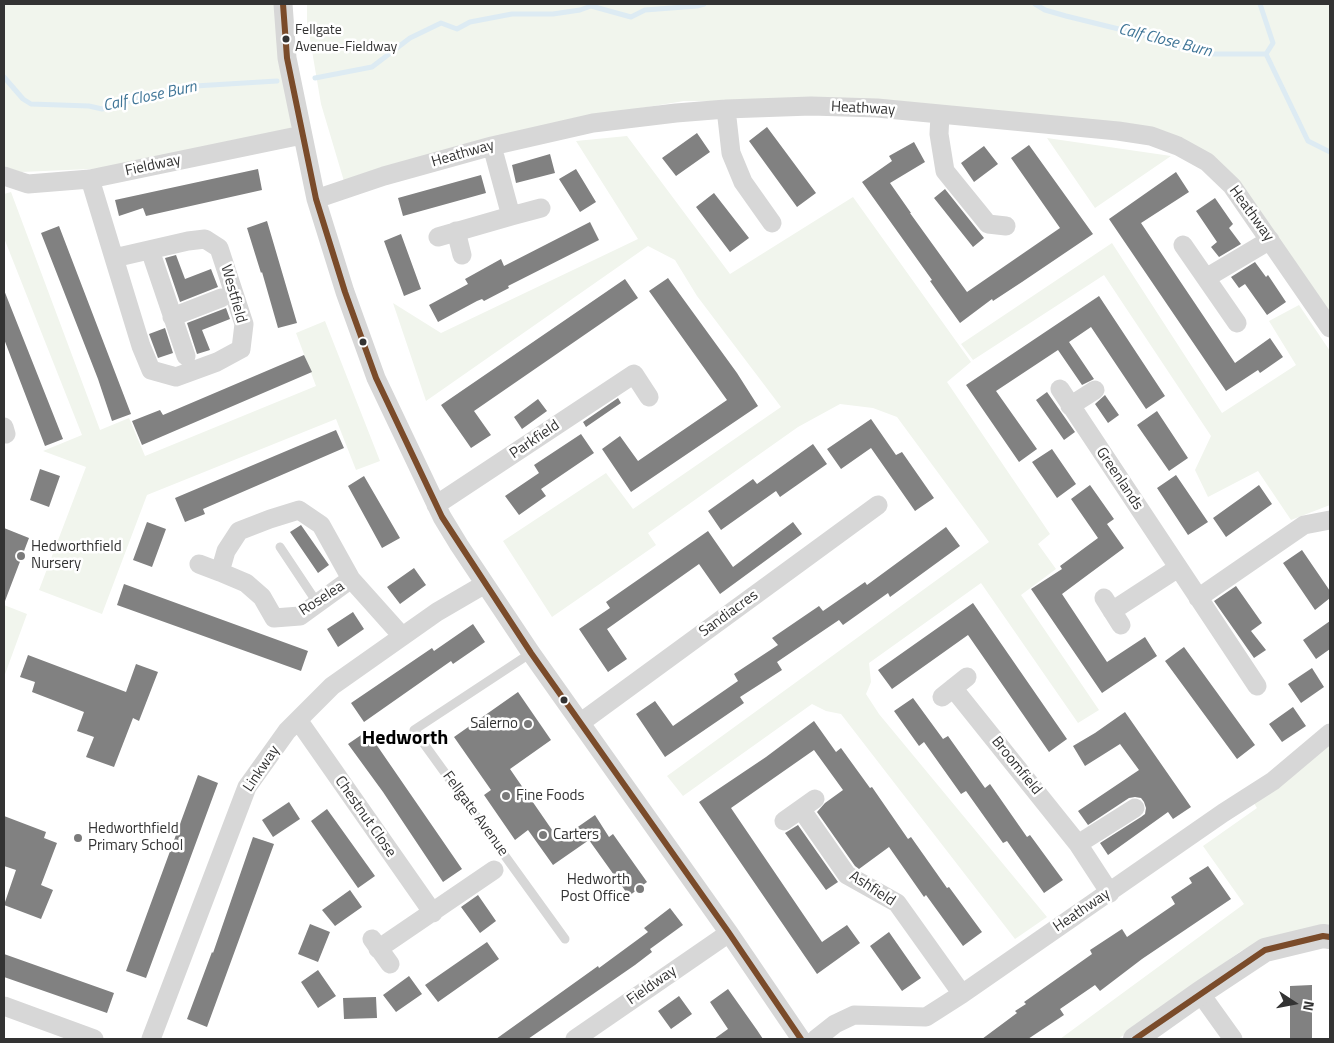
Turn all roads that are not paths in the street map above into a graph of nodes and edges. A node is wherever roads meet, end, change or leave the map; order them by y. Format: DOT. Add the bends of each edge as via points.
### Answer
graph roads {
  1 [pos="283,4"];
  2 [pos="726,109"];
  3 [pos="940,115"];
  4 [pos="302,135"];
  5 [pos="492,146"];
  6 [pos="4,176"];
  7 [pos="90,179"];
  8 [pos="316,199"];
  9 [pos="541,208"];
  10 [pos="512,216"];
  11 [pos="772,223"];
  12 [pos="1006,226"];
  13 [pos="456,231"];
  14 [pos="438,237"];
  15 [pos="1270,240"];
  16 [pos="1183,245"];
  17 [pos="150,250"];
  18 [pos="462,255"];
  19 [pos="114,258"];
  20 [pos="1206,278"];
  21 [pos="221,298"];
  22 [pos="172,317"];
  23 [pos="1237,323"];
  24 [pos="1330,328"];
  25 [pos="186,356"];
  26 [pos="1060,390"];
  27 [pos="1095,390"];
  28 [pos="649,397"];
  29 [pos="1070,406"];
  30 [pos="436,505"];
  31 [pos="878,505"];
  32 [pos="1330,520"];
  33 [pos="280,547"];
  34 [pos="199,564"];
  35 [pos="1178,568"];
  36 [pos="220,572"];
  37 [pos="352,579"];
  38 [pos="485,584"];
  39 [pos="1198,598"];
  40 [pos="318,604"];
  41 [pos="1112,611"];
  42 [pos="402,636"];
  43 [pos="531,654"];
  44 [pos="1246,680"];
  45 [pos="954,688"];
  46 [pos="298,720"];
  47 [pos="580,723"];
  48 [pos="1330,733"];
  49 [pos="1135,808"];
  50 [pos="784,821"];
  51 [pos="1078,844"];
  52 [pos="494,870"];
  53 [pos="1110,893"];
  54 [pos="433,913"];
  55 [pos="729,932"];
  56 [pos="1330,937"];
  57 [pos="565,939"];
  58 [pos="390,964"];
  59 [pos="1200,993"];
  60 [pos="962,994"];
  61 [pos="4,1006"];
  62 [pos="584,1037"];
  63 [pos="90,1039"];
  64 [pos="151,1039"];
  65 [pos="801,1039"];
  66 [pos="816,1039"];
  67 [pos="1135,1039"];
  68 [pos="1233,1039"];
  1 -- 4 [label="street" via="287,58"];
  2 -- 3 [label="street, Heathway" via="829,106"];
  2 -- 5 [label="street, Heathway" via="593,122"];
  2 -- 11 [label="street" via="731,153 743,182"];
  3 -- 12 [label="street" via="939,134 945,171 988,224"];
  3 -- 15 [label="street, Heathway" via="1118,131 1167,141 1207,162 1232,186"];
  4 -- 7 [label="street, Fieldway"];
  4 -- 8 [label="street"];
  5 -- 8 [label="street, Heathway"];
  5 -- 10 [label="street"];
  6 -- 7 [label="street, Fieldway" via="28,184"];
  7 -- 19 [label="street, Westfield"];
  8 -- 30 [label="street" via="376,378"];
  9 -- 10 [label="street"];
  10 -- 13 [label="street"];
  13 -- 14 [label="street"];
  13 -- 18 [label="street"];
  15 -- 20 [label="street"];
  15 -- 24 [label="street, Heathway"];
  16 -- 20 [label="street"];
  17 -- 19 [label="street, Westfield"];
  17 -- 19 [label="street, Westfield" via="206,239 219,248 244,324 241,349 176,377 151,370"];
  17 -- 22 [label="street"];
  20 -- 23 [label="street"];
  21 -- 22 [label="street, Westfield"];
  22 -- 25 [label="street"];
  26 -- 29 [label="street, Greenlands"];
  27 -- 29 [label="street"];
  28 -- 30 [label="street, Parkfield" via="640,370"];
  29 -- 35 [label="street, Greenlands"];
  30 -- 38 [label="street"];
  31 -- 47 [label="street, Sandiacres"];
  32 -- 39 [label="street" via="1304,525"];
  33 -- 40 [label="lane"];
  34 -- 36 [label="street, Roselea"];
  35 -- 39 [label="street, Greenlands"];
  35 -- 41 [label="street"];
  36 -- 37 [label="street, Roselea" via="226,551 239,531 299,510 321,525"];
  36 -- 40 [label="street, Roselea" via="246,583 262,597 274,618 300,616"];
  37 -- 40 [label="street, Roselea"];
  37 -- 42 [label="street, Roselea"];
  38 -- 42 [label="street, Linkway"];
  38 -- 43 [label="street"];
  39 -- 44 [label="street, Greenlands"];
  42 -- 46 [label="street, Linkway" via="332,686"];
  43 -- 47 [label="street"];
  43 -- 57 [label="lane, Fellgate Avenue" via="414,730"];
  45 -- 51 [label="street, Broomfield"];
  46 -- 54 [label="street, Chestnut Close"];
  46 -- 64 [label="street, Linkway" via="247,787"];
  47 -- 55 [label="street"];
  48 -- 53 [label="street, Heathway" via="1273,781"];
  49 -- 51 [label="street"];
  50 -- 60 [label="street, Ashfield" via="808,804 847,874 897,903"];
  51 -- 53 [label="street, Broomfield"];
  52 -- 54 [label="street"];
  53 -- 60 [label="street, Heathway"];
  54 -- 58 [label="street" via="375,944"];
  55 -- 62 [label="street, Fieldway"];
  55 -- 65 [label="street"];
  56 -- 59 [label="street" via="1265,950"];
  59 -- 67 [label="street"];
  59 -- 68 [label="street"];
  60 -- 66 [label="street, Heathway" via="926,1017 854,1014"];
  61 -- 63 [label="street"];
}
